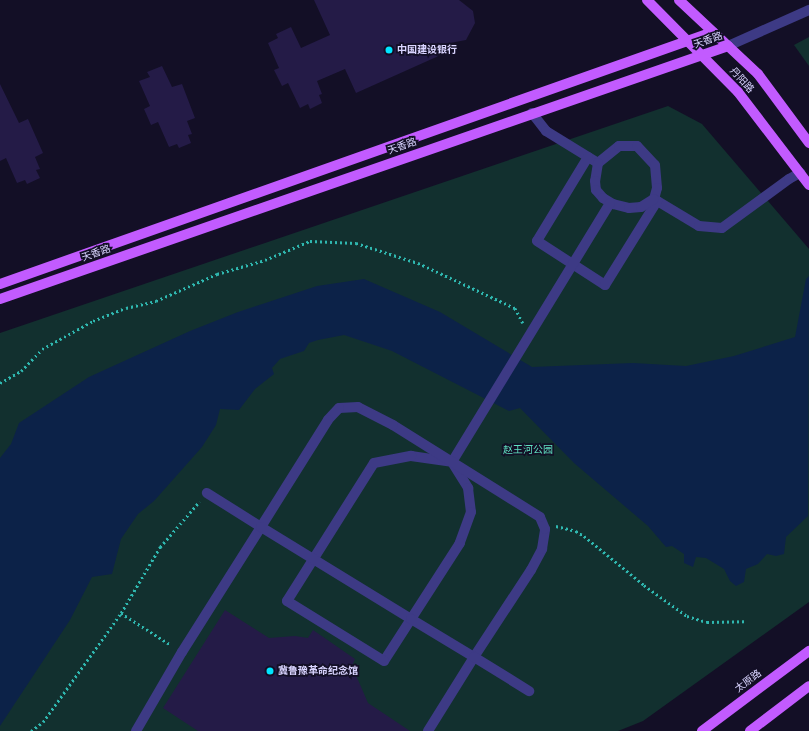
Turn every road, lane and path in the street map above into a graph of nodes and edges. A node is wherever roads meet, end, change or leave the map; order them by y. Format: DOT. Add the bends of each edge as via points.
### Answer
graph roads {
  1 [pos="646,0"];
  2 [pos="679,0"];
  3 [pos="809,10"];
  4 [pos="713,32"];
  5 [pos="688,42"];
  6 [pos="728,46"];
  7 [pos="701,55"];
  8 [pos="532,113"];
  9 [pos="809,144"];
  10 [pos="588,157"];
  11 [pos="598,163"];
  12 [pos="800,173"];
  13 [pos="809,185"];
  14 [pos="655,200"];
  15 [pos="610,203"];
  16 [pos="572,264"];
  17 [pos="0,284"];
  18 [pos="0,299"];
  19 [pos="529,333"];
  20 [pos="0,383"];
  21 [pos="452,462"];
  22 [pos="207,493"];
  23 [pos="261,527"];
  24 [pos="545,529"];
  25 [pos="314,559"];
  26 [pos="121,613"];
  27 [pos="411,619"];
  28 [pos="746,621"];
  29 [pos="809,651"];
  30 [pos="182,652"];
  31 [pos="474,658"];
  32 [pos="809,686"];
  33 [pos="529,691"];
  34 [pos="31,731"];
  35 [pos="136,731"];
  36 [pos="428,731"];
  37 [pos="702,731"];
  38 [pos="750,731"];
  1 -- 5 [label="main road, 丹阳路"];
  2 -- 4 [label="main road, 丹阳路"];
  3 -- 6 [label="street, 天香路"];
  4 -- 5 [label="main road, 天香路"];
  4 -- 6 [label="main road, 丹阳路"];
  5 -- 7 [label="main road, 丹阳路"];
  5 -- 17 [label="main road, 天香路"];
  6 -- 7 [label="main road, 天香路"];
  6 -- 9 [label="main road, 丹阳路" via="758,74"];
  7 -- 8 [label="main road, 天香路"];
  7 -- 12 [label="main road, 丹阳路" via="738,92"];
  8 -- 10 [label="street" via="546,132"];
  8 -- 18 [label="main road, 天香路"];
  10 -- 11 [label="street"];
  10 -- 16 [label="street" via="537,241"];
  11 -- 14 [label="street" via="619,146 637,146 655,165"];
  11 -- 15 [label="street" via="594,181 596,190"];
  12 -- 13 [label="main road, 丹阳路"];
  12 -- 14 [label="street" via="722,228 699,226"];
  14 -- 15 [label="street" via="641,207 629,208"];
  14 -- 16 [label="street" via="605,285"];
  15 -- 16 [label="street"];
  16 -- 19 [label="street"];
  19 -- 20 [label="path" via="515,308 447,275 356,243 310,241 265,260 217,274 156,301 93,321 42,349 21,371"];
  19 -- 21 [label="street"];
  21 -- 23 [label="street" via="393,425 358,407 339,408 328,420"];
  21 -- 24 [label="street" via="540,517"];
  21 -- 25 [label="street" via="411,456 374,464"];
  21 -- 27 [label="street" via="468,488 471,512 460,543"];
  22 -- 23 [label="street"];
  22 -- 26 [label="path" via="160,547"];
  23 -- 25 [label="street"];
  23 -- 30 [label="street"];
  24 -- 28 [label="path" via="554,525 576,531 687,616 707,622"];
  24 -- 31 [label="street" via="542,549 531,570"];
  25 -- 27 [label="street"];
  25 -- 27 [label="street" via="287,600 384,661"];
  26 -- 30 [label="path"];
  26 -- 34 [label="path" via="43,722"];
  27 -- 31 [label="street"];
  29 -- 37 [label="main road, 太原路"];
  30 -- 35 [label="street"];
  31 -- 33 [label="street"];
  31 -- 36 [label="street"];
  32 -- 38 [label="main road"];
}
